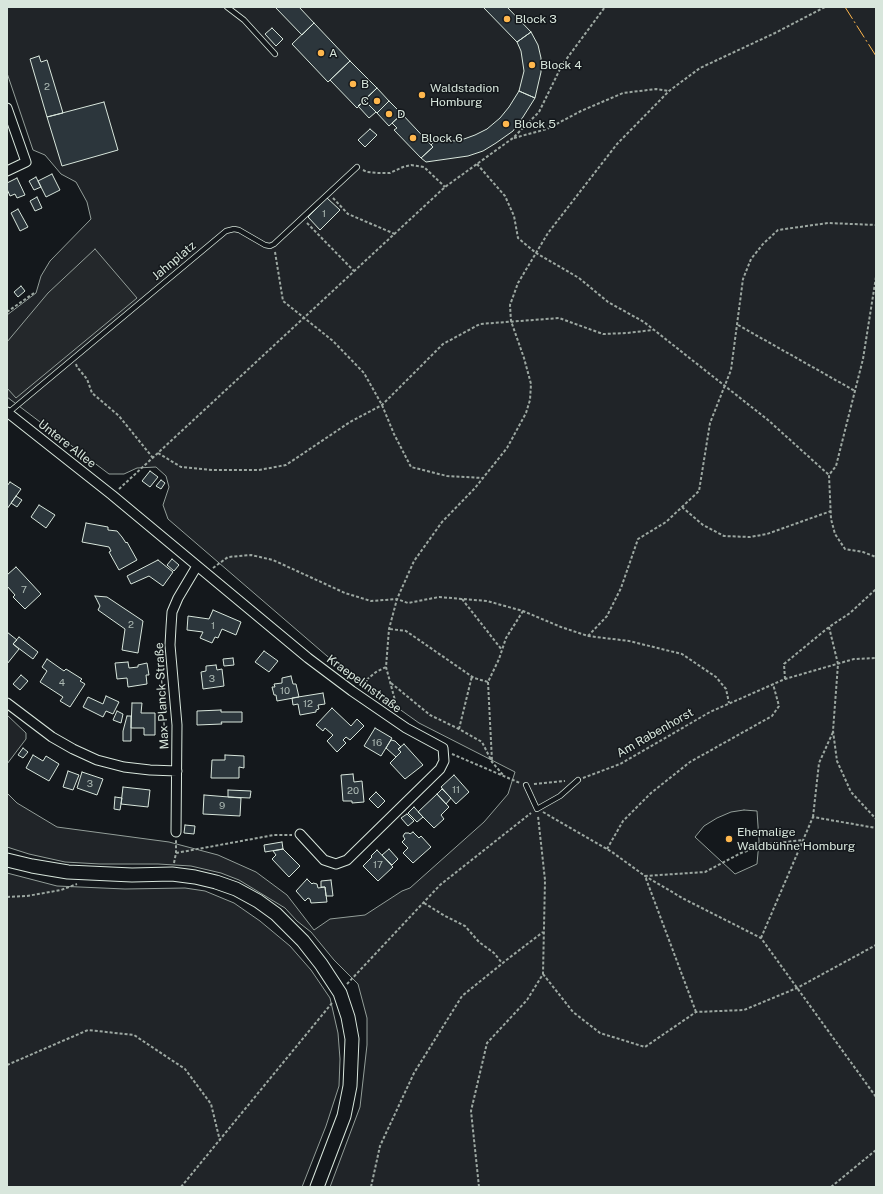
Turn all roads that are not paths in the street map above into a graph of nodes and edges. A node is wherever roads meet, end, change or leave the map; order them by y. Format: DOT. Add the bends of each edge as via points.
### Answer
graph roads {
  1 [pos="227,7"];
  2 [pos="275,54"];
  3 [pos="7,108"];
  4 [pos="357,167"];
  5 [pos="7,171"];
  6 [pos="7,413"];
  7 [pos="112,495"];
  8 [pos="197,566"];
  9 [pos="7,703"];
  10 [pos="177,771"];
  11 [pos="578,780"];
  12 [pos="526,785"];
  13 [pos="176,832"];
  14 [pos="300,834"];
  15 [pos="7,860"];
  16 [pos="317,1187"];
  1 -- 2 [label="lane" via="244,20"];
  3 -- 5 [label="street" via="26,162"];
  4 -- 6 [label="lane, Jahnplatz" via="270,246 239,230 226,231"];
  6 -- 7 [label="street, Untere Allee"];
  7 -- 8 [label="street, Kraepelinstraße"];
  8 -- 10 [label="street, Max-Planck-Straße" via="172,612 170,645 176,704"];
  8 -- 14 [label="street, Kraepelinstraße" via="352,691 389,717 443,748 444,761 440,769 347,860 336,864 324,860"];
  9 -- 10 [label="street" via="52,737 97,760 150,770"];
  10 -- 13 [label="street, Max-Planck-Straße"];
  11 -- 12 [label="lane" via="560,796 537,809"];
  15 -- 16 [label="street" via="68,872 172,874 216,882 258,901 276,914 303,941 340,993 352,1039 350,1086 344,1116"];
}
